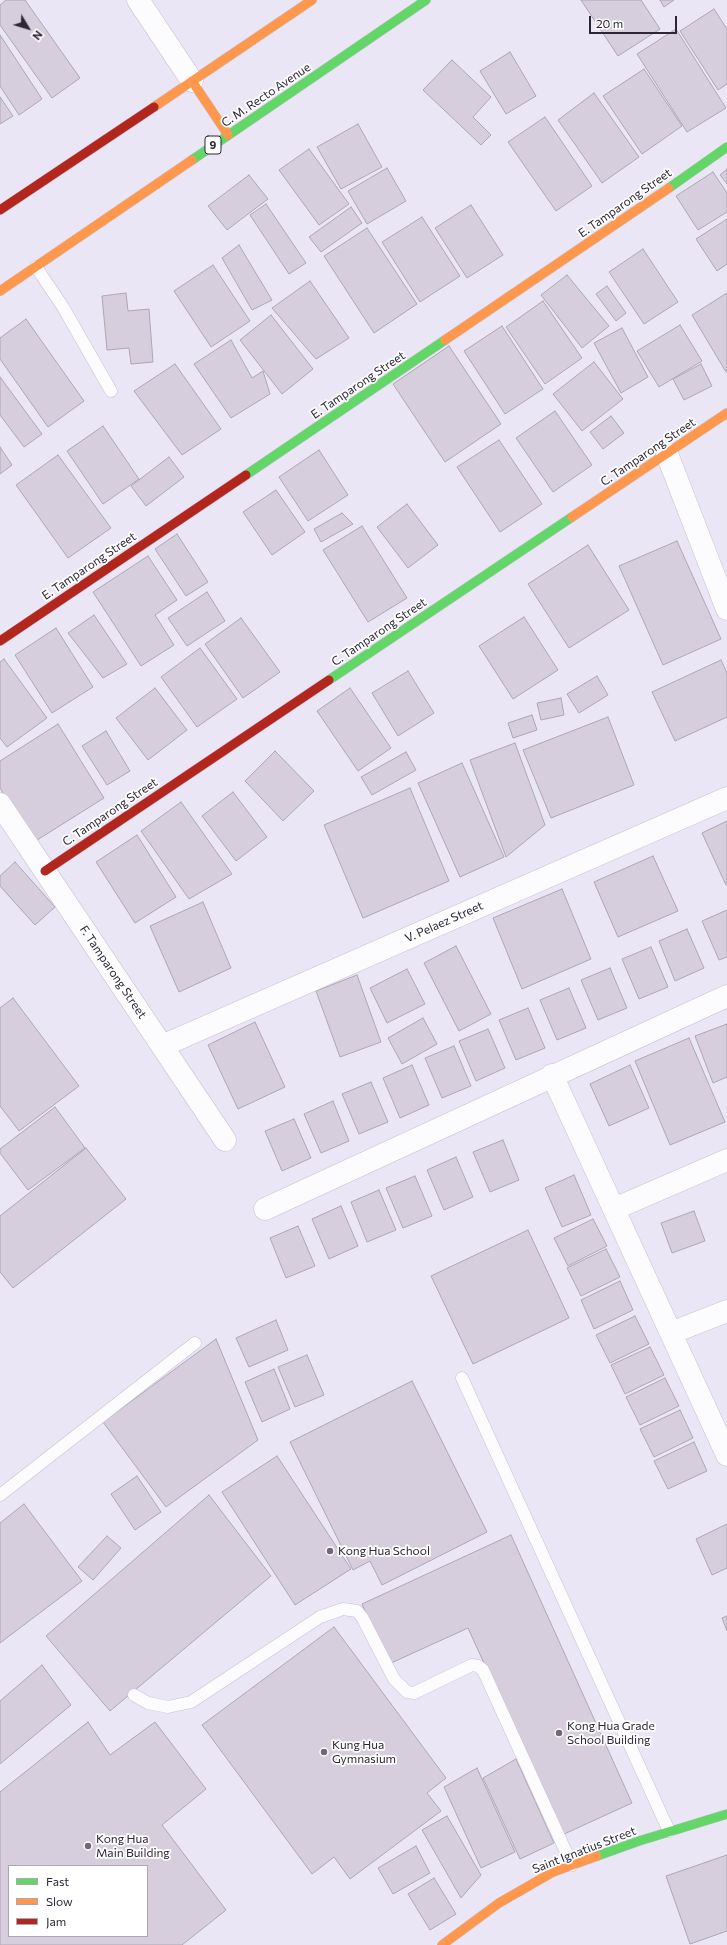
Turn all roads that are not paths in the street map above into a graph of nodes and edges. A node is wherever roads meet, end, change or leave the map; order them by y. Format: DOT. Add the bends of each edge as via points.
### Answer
graph roads {
  1 [pos="138,0"];
  2 [pos="312,0"];
  3 [pos="426,0"];
  4 [pos="192,82"];
  5 [pos="228,135"];
  6 [pos="727,147"];
  7 [pos="0,210"];
  8 [pos="36,267"];
  9 [pos="0,291"];
  10 [pos="111,391"];
  11 [pos="727,413"];
  12 [pos="667,454"];
  13 [pos="727,609"];
  14 [pos="0,641"];
  15 [pos="727,798"];
  16 [pos="0,804"];
  17 [pos="45,871"];
  18 [pos="727,996"];
  19 [pos="162,1046"];
  20 [pos="552,1075"];
  21 [pos="225,1140"];
  22 [pos="727,1160"];
  23 [pos="265,1209"];
  24 [pos="614,1209"];
  25 [pos="727,1311"];
  26 [pos="671,1333"];
  27 [pos="195,1343"];
  28 [pos="462,1378"];
  29 [pos="727,1455"];
  30 [pos="0,1495"];
  31 [pos="134,1695"];
  32 [pos="727,1814"];
  33 [pos="669,1832"];
  34 [pos="572,1864"];
  35 [pos="442,1945"];
  1 -- 4 [label="street"];
  2 -- 4 [label="main road"];
  3 -- 5 [label="main road, C. M. Recto Avenue / 9"];
  4 -- 5 [label="main road"];
  4 -- 7 [label="main road"];
  5 -- 8 [label="main road, C. M. Recto Avenue / 9"];
  6 -- 14 [label="main road, E. Tamparong Street"];
  8 -- 9 [label="main road, C. M. Recto Avenue / 9"];
  8 -- 10 [label="lane" via="63,307"];
  11 -- 12 [label="main road, C. Tamparong Street"];
  12 -- 13 [label="street"];
  12 -- 17 [label="main road, C. Tamparong Street"];
  15 -- 19 [label="street, V. Pelaez Street"];
  16 -- 17 [label="street, F. Tamparong Street"];
  17 -- 19 [label="street, F. Tamparong Street"];
  18 -- 20 [label="street"];
  19 -- 21 [label="street, F. Tamparong Street"];
  20 -- 23 [label="street"];
  20 -- 24 [label="street"];
  22 -- 24 [label="street"];
  24 -- 26 [label="street"];
  25 -- 26 [label="street"];
  26 -- 29 [label="street"];
  27 -- 30 [label="lane"];
  28 -- 33 [label="lane"];
  31 -- 34 [label="lane" via="148,1703 168,1707 191,1702 320,1618 343,1609 357,1611 394,1679 407,1692 414,1693 472,1665 484,1670"];
  32 -- 33 [label="main road, Saint Ignatius Street"];
  33 -- 34 [label="main road, Saint Ignatius Street"];
  34 -- 35 [label="main road, Saint Ignatius Street" via="518,1890"];
}
